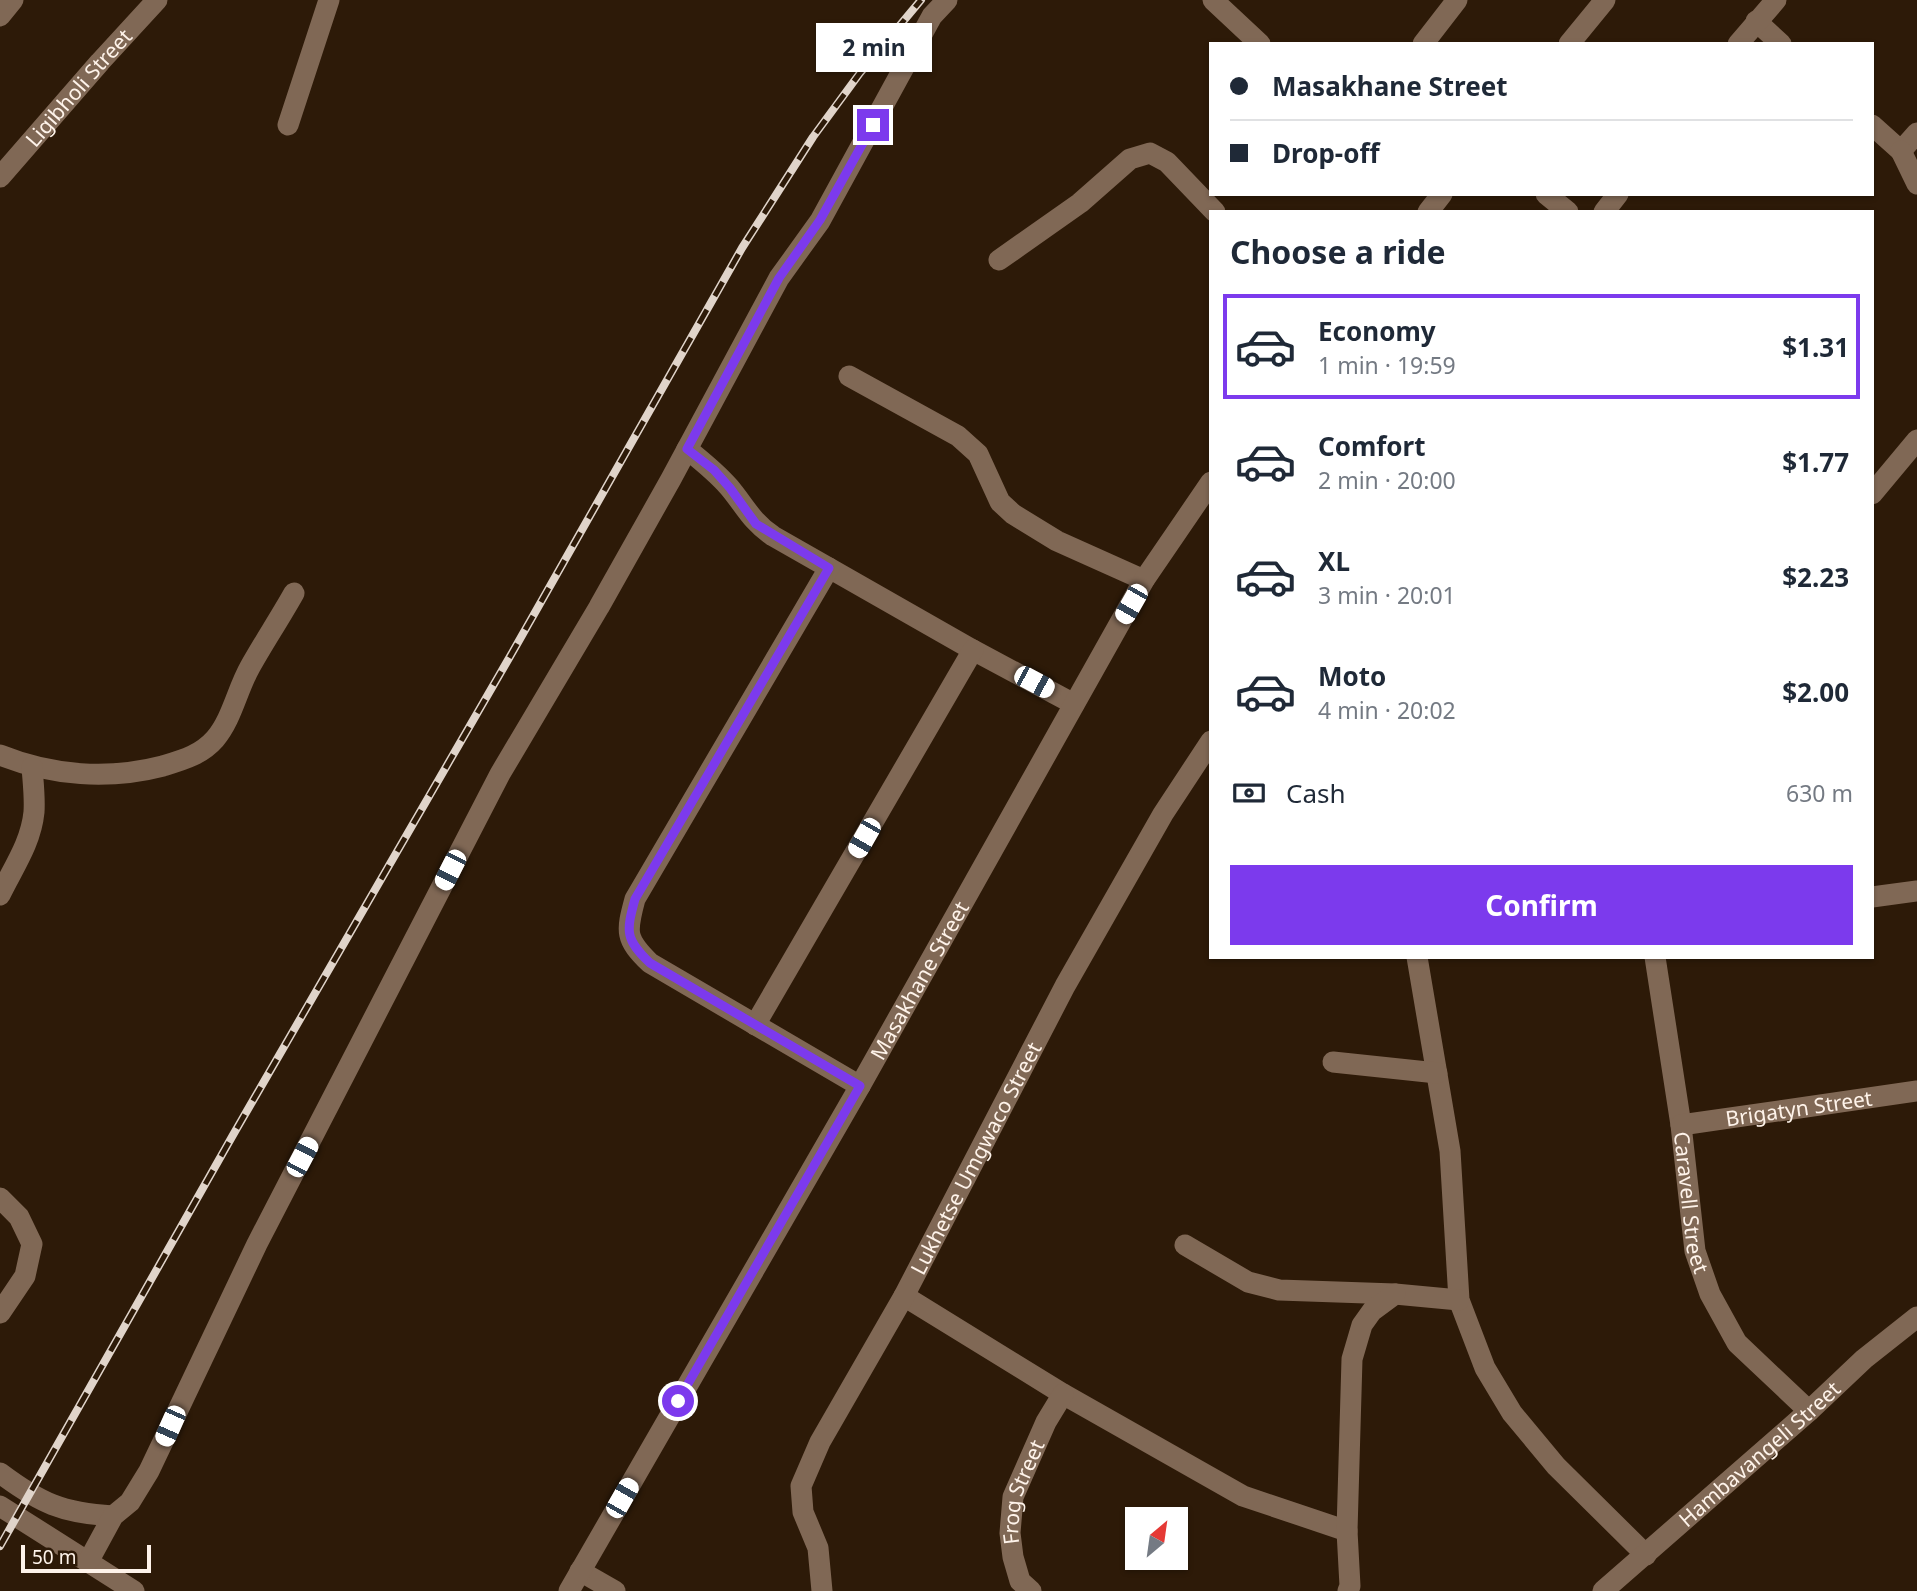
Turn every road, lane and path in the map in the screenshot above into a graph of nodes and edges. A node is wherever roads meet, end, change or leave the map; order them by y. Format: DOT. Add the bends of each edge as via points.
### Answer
graph roads {
  1 [pos="13,0"];
  2 [pos="157,0"];
  3 [pos="329,0"];
  4 [pos="947,0"];
  5 [pos="1213,0"];
  6 [pos="1457,0"];
  7 [pos="1605,0"];
  8 [pos="1776,0"];
  9 [pos="0,16"];
  10 [pos="1756,21"];
  11 [pos="1258,42"];
  12 [pos="1425,42"];
  13 [pos="1571,42"];
  14 [pos="1740,42"];
  15 [pos="1779,42"];
  16 [pos="288,125"];
  17 [pos="1874,127"];
  18 [pos="1917,133"];
  19 [pos="1901,151"];
  20 [pos="0,177"];
  21 [pos="1917,184"];
  22 [pos="1440,196"];
  23 [pos="1548,196"];
  24 [pos="1616,196"];
  25 [pos="1213,210"];
  26 [pos="1430,210"];
  27 [pos="1566,210"];
  28 [pos="1606,210"];
  29 [pos="999,260"];
  30 [pos="849,376"];
  31 [pos="1917,440"];
  32 [pos="687,449"];
  33 [pos="1209,485"];
  34 [pos="1874,492"];
  35 [pos="829,568"];
  36 [pos="1144,580"];
  37 [pos="294,593"];
  38 [pos="973,650"];
  39 [pos="1074,704"];
  40 [pos="1209,744"];
  41 [pos="0,755"];
  42 [pos="32,766"];
  43 [pos="1917,891"];
  44 [pos="0,895"];
  45 [pos="1874,897"];
  46 [pos="1417,959"];
  47 [pos="1655,959"];
  48 [pos="755,1025"];
  49 [pos="1333,1062"];
  50 [pos="1437,1073"];
  51 [pos="860,1086"];
  52 [pos="1917,1090"];
  53 [pos="1681,1125"];
  54 [pos="0,1198"];
  55 [pos="1185,1245"];
  56 [pos="1395,1294"];
  57 [pos="904,1296"];
  58 [pos="1459,1300"];
  59 [pos="0,1313"];
  60 [pos="1917,1317"];
  61 [pos="1063,1394"];
  62 [pos="1809,1411"];
  63 [pos="0,1473"];
  64 [pos="0,1506"];
  65 [pos="113,1516"];
  66 [pos="1347,1531"];
  67 [pos="1646,1555"];
  68 [pos="88,1562"];
  69 [pos="580,1571"];
  70 [pos="134,1591"];
  71 [pos="569,1591"];
  72 [pos="615,1591"];
  73 [pos="822,1591"];
  74 [pos="1031,1591"];
  75 [pos="1348,1591"];
  76 [pos="1603,1591"];
  1 -- 9 [label="street"];
  2 -- 20 [label="street, Ligibholi Street"];
  3 -- 16 [label="street"];
  4 -- 32 [label="street" via="932,16 820,220 779,278"];
  5 -- 11 [label="street"];
  6 -- 12 [label="street"];
  7 -- 13 [label="street"];
  8 -- 10 [label="street"];
  10 -- 14 [label="street"];
  10 -- 15 [label="street"];
  17 -- 19 [label="street"];
  18 -- 19 [label="street"];
  19 -- 21 [label="street"];
  22 -- 26 [label="street"];
  23 -- 27 [label="street"];
  24 -- 28 [label="street"];
  25 -- 29 [label="street" via="1167,162 1150,153 1130,159 1080,203"];
  30 -- 36 [label="street" via="958,436 978,454 1000,502 1013,514 1058,541"];
  31 -- 34 [label="street"];
  32 -- 35 [label="street" via="714,470 756,524"];
  32 -- 65 [label="street" via="500,774 257,1244 149,1471 130,1502"];
  33 -- 36 [label="street, Masakhane Street"];
  35 -- 38 [label="street"];
  35 -- 48 [label="street" via="635,899 628,927 634,947 650,963"];
  36 -- 39 [label="street, Masakhane Street"];
  37 -- 42 [label="street" via="250,666 226,723 200,753 127,774"];
  38 -- 39 [label="street"];
  38 -- 48 [label="street"];
  39 -- 51 [label="street, Masakhane Street"];
  40 -- 57 [label="street, Lukhetse Umgwaco Street" via="1163,814 1065,986"];
  41 -- 42 [label="street"];
  42 -- 44 [label="street" via="30,833"];
  43 -- 45 [label="street"];
  46 -- 50 [label="street"];
  47 -- 53 [label="street, Caravell Street"];
  48 -- 51 [label="street"];
  49 -- 50 [label="street"];
  50 -- 58 [label="street" via="1450,1151"];
  51 -- 69 [label="street, Masakhane Street"];
  52 -- 53 [label="street, Brigatyn Street"];
  53 -- 62 [label="street, Caravell Street" via="1695,1251 1710,1294 1737,1343"];
  54 -- 59 [label="street" via="19,1217 32,1244 25,1276"];
  55 -- 56 [label="street" via="1248,1282 1279,1290"];
  56 -- 58 [label="street"];
  56 -- 66 [label="street" via="1362,1325 1352,1359"];
  57 -- 61 [label="street"];
  57 -- 73 [label="street, Lukhetse Umgwaco Street" via="820,1442 801,1486 803,1512 818,1548"];
  58 -- 67 [label="street" via="1485,1368 1512,1413 1556,1466"];
  60 -- 62 [label="street, Hambavangeli Street"];
  61 -- 66 [label="street" via="1243,1496"];
  61 -- 74 [label="street, Frog Street" via="1013,1497 1013,1557 1020,1581"];
  62 -- 67 [label="street, Hambavangeli Street"];
  63 -- 65 [label="street" via="51,1506"];
  64 -- 68 [label="street"];
  65 -- 68 [label="street"];
  66 -- 75 [label="street"];
  67 -- 76 [label="street, Hambavangeli Street"];
  68 -- 70 [label="street"];
  69 -- 71 [label="street, Masakhane Street"];
  69 -- 72 [label="street"];
}
